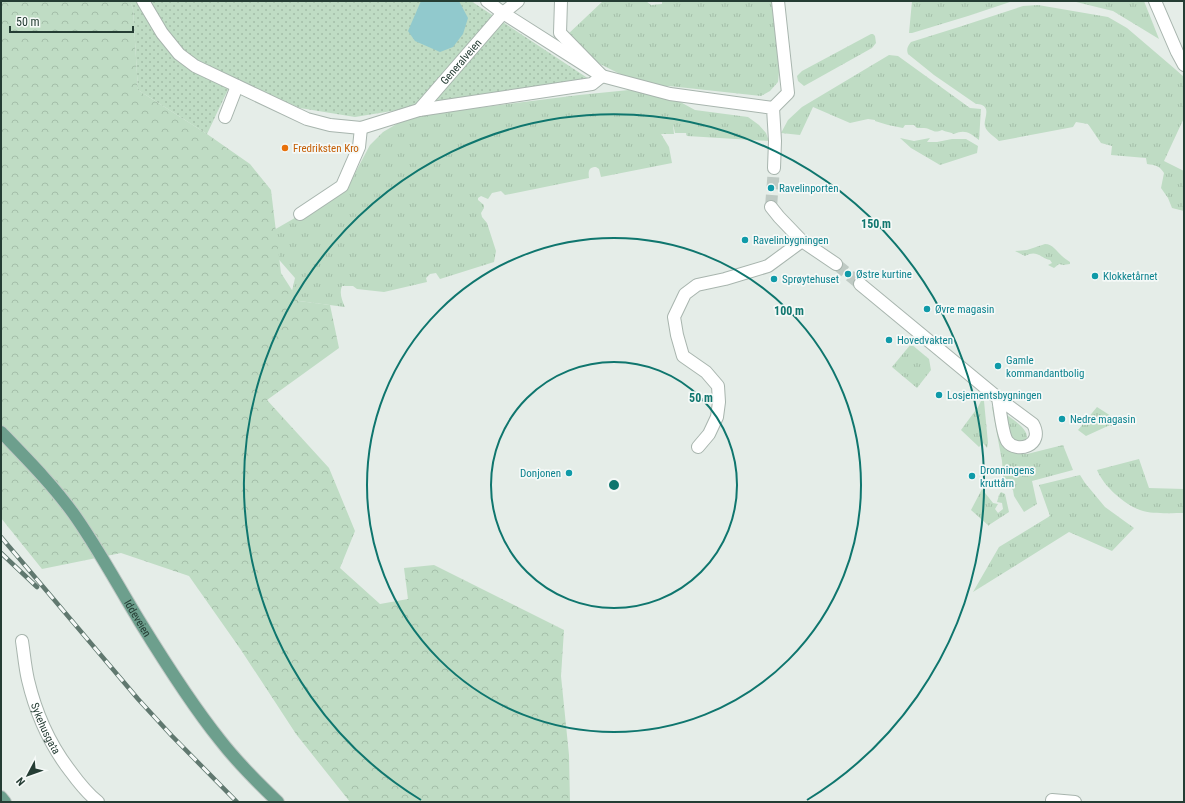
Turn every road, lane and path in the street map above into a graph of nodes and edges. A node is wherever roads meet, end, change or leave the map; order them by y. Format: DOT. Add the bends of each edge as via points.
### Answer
graph roads {
  1 [pos="143,1"];
  2 [pos="487,1"];
  3 [pos="518,1"];
  4 [pos="561,1"];
  5 [pos="778,1"];
  6 [pos="1155,1"];
  7 [pos="503,13"];
  8 [pos="1184,65"];
  9 [pos="602,76"];
  10 [pos="237,86"];
  11 [pos="773,108"];
  12 [pos="419,110"];
  13 [pos="225,117"];
  14 [pos="361,128"];
  15 [pos="774,168"];
  16 [pos="771,207"];
  17 [pos="300,214"];
  18 [pos="802,241"];
  19 [pos="836,264"];
  20 [pos="860,284"];
  21 [pos="998,398"];
  22 [pos="1,432"];
  23 [pos="698,447"];
  24 [pos="22,641"];
  25 [pos="1,797"];
  26 [pos="1052,800"];
  27 [pos="5,802"];
  28 [pos="98,802"];
  29 [pos="278,802"];
  30 [pos="1075,802"];
  1 -- 10 [label="street" via="162,33 179,54 195,66"];
  2 -- 7 [label="street"];
  3 -- 7 [label="street, Generalveien"];
  4 -- 9 [label="street" via="560,33"];
  5 -- 11 [label="street" via="788,93"];
  6 -- 8 [label="street"];
  7 -- 9 [label="street"];
  7 -- 12 [label="street, Generalveien"];
  9 -- 11 [label="street" via="670,94"];
  9 -- 12 [label="street" via="592,84"];
  10 -- 13 [label="street"];
  10 -- 14 [label="street" via="308,119 330,125"];
  11 -- 15 [label="street"];
  12 -- 14 [label="street"];
  14 -- 17 [label="street" via="359,147 342,186"];
  16 -- 18 [label="street"];
  18 -- 19 [label="street"];
  18 -- 23 [label="street" via="768,266 697,285 685,294 674,317 683,356 706,372 718,386 717,417 709,434"];
  20 -- 21 [label="street"];
  22 -- 29 [label="main road, Iddeveien" via="64,500 98,550 140,621 219,739"];
  24 -- 28 [label="street, Sykehusgata" via="31,691 51,743 81,786"];
  25 -- 27 [label="main road"];
  26 -- 30 [label="street"];
}
